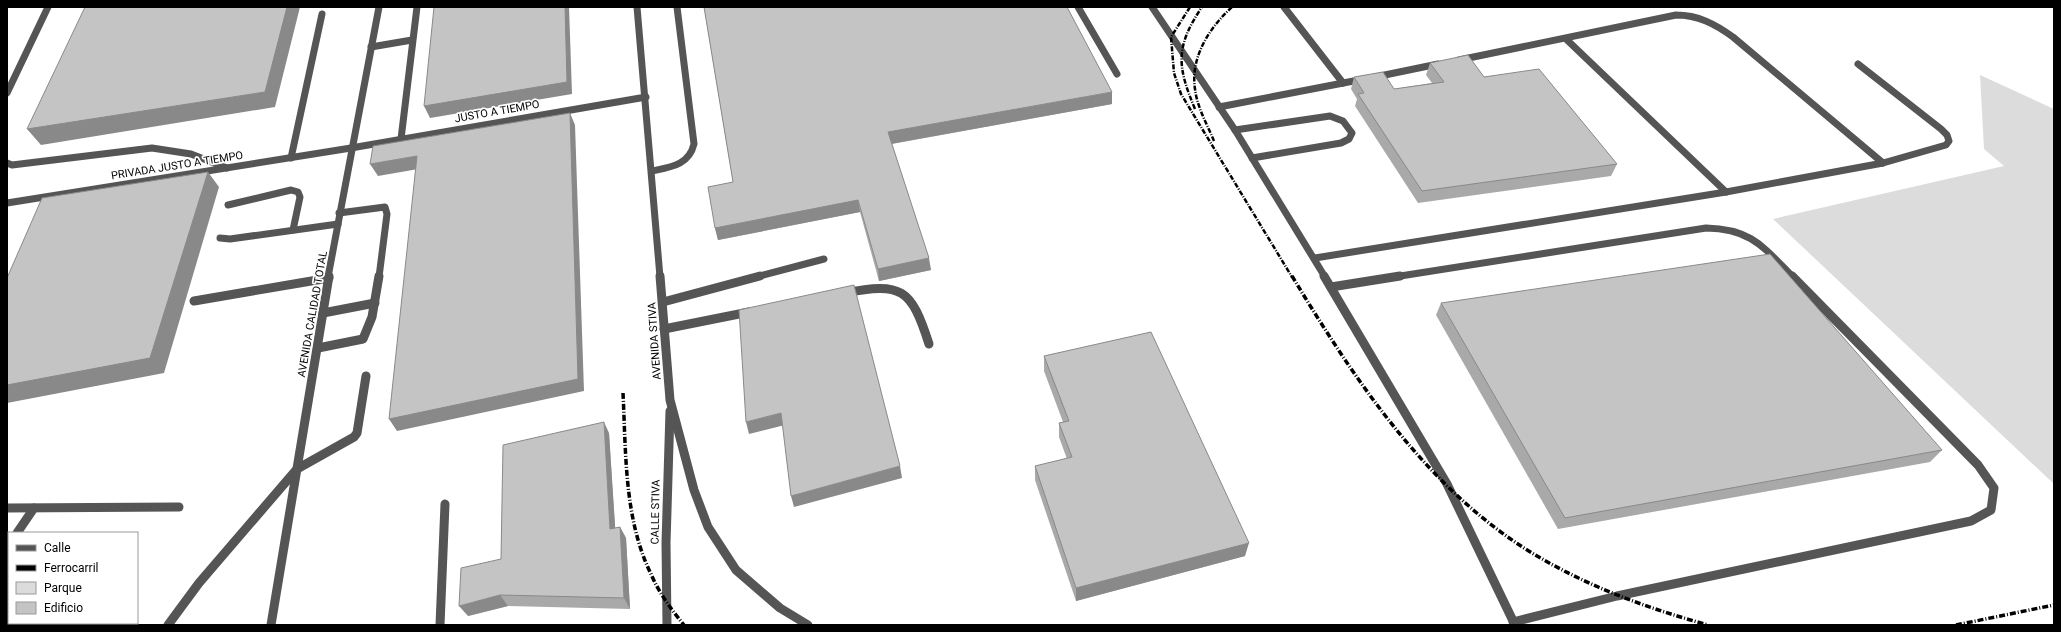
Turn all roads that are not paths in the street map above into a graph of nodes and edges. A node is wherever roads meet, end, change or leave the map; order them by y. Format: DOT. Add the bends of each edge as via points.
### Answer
graph roads {
  1 [pos="48,7"];
  2 [pos="379,7"];
  3 [pos="417,7"];
  4 [pos="637,7"];
  5 [pos="677,7"];
  6 [pos="1078,7"];
  7 [pos="1152,7"];
  8 [pos="1284,7"];
  9 [pos="322,14"];
  10 [pos="1566,39"];
  11 [pos="412,40"];
  12 [pos="371,47"];
  13 [pos="1451,62"];
  14 [pos="1443,63"];
  15 [pos="1858,64"];
  16 [pos="1117,74"];
  17 [pos="1343,83"];
  18 [pos="7,93"];
  19 [pos="646,97"];
  20 [pos="1219,107"];
  21 [pos="1235,130"];
  22 [pos="401,139"];
  23 [pos="351,148"];
  24 [pos="291,158"];
  25 [pos="1252,158"];
  26 [pos="7,163"];
  27 [pos="1883,163"];
  28 [pos="228,168"];
  29 [pos="652,171"];
  30 [pos="1726,192"];
  31 [pos="7,204"];
  32 [pos="228,205"];
  33 [pos="339,213"];
  34 [pos="338,224"];
  35 [pos="293,230"];
  36 [pos="220,238"];
  37 [pos="1315,258"];
  38 [pos="824,259"];
  39 [pos="329,278"];
  40 [pos="1331,287"];
  41 [pos="835,295"];
  42 [pos="194,301"];
  43 [pos="663,302"];
  44 [pos="375,303"];
  45 [pos="760,310"];
  46 [pos="324,313"];
  47 [pos="664,329"];
  48 [pos="929,344"];
  49 [pos="318,348"];
  50 [pos="366,376"];
  51 [pos="670,400"];
  52 [pos="297,469"];
  53 [pos="445,504"];
  54 [pos="179,507"];
  55 [pos="7,508"];
  56 [pos="34,508"];
  57 [pos="18,532"];
  58 [pos="1514,624"];
  59 [pos="168,625"];
  60 [pos="271,625"];
  61 [pos="440,625"];
  62 [pos="667,625"];
  63 [pos="808,625"];
  1 -- 18 [label="street"];
  2 -- 12 [label="street, AVENIDA CALIDAD TOTAL"];
  3 -- 11 [label="street"];
  4 -- 19 [label="street, AVENIDA STIVA"];
  5 -- 29 [label="street" via="694,144 685,162"];
  6 -- 16 [label="street"];
  7 -- 20 [label="street"];
  8 -- 17 [label="street"];
  9 -- 24 [label="street"];
  10 -- 13 [label="street"];
  10 -- 27 [label="street" via="1676,15 1708,20 1734,37"];
  10 -- 30 [label="street"];
  11 -- 12 [label="street"];
  11 -- 22 [label="street"];
  12 -- 23 [label="street, AVENIDA CALIDAD TOTAL"];
  14 -- 17 [label="street"];
  15 -- 27 [label="street" via="1948,135 1949,141 1946,145"];
  17 -- 20 [label="street"];
  19 -- 22 [label="street, JUSTO A TIEMPO"];
  19 -- 29 [label="street, AVENIDA STIVA"];
  20 -- 21 [label="street"];
  21 -- 25 [label="street"];
  21 -- 25 [label="street" via="1330,116 1343,120 1352,133 1349,139 1341,143"];
  22 -- 23 [label="street, JUSTO A TIEMPO"];
  23 -- 24 [label="street, PRIVADA JUSTO A TIEMPO"];
  23 -- 33 [label="street, AVENIDA CALIDAD TOTAL"];
  24 -- 28 [label="street, PRIVADA JUSTO A TIEMPO"];
  25 -- 37 [label="street"];
  26 -- 28 [label="street" via="12,165 152,148 198,154"];
  27 -- 30 [label="street"];
  28 -- 31 [label="street, PRIVADA JUSTO A TIEMPO"];
  29 -- 43 [label="street, AVENIDA STIVA"];
  30 -- 37 [label="street"];
  32 -- 35 [label="street" via="291,190 298,192 300,197"];
  33 -- 34 [label="street, AVENIDA CALIDAD TOTAL"];
  33 -- 44 [label="street" via="385,207 387,214"];
  34 -- 35 [label="street"];
  34 -- 39 [label="street, AVENIDA CALIDAD TOTAL"];
  35 -- 36 [label="street" via="230,239"];
  37 -- 40 [label="street"];
  38 -- 43 [label="street"];
  39 -- 42 [label="street"];
  39 -- 46 [label="street, AVENIDA CALIDAD TOTAL"];
  40 -- 58 [label="street" via="1447,484"];
  40 -- 58 [label="street" via="1706,228 1725,228 1741,232 1757,242 1978,465 1994,488 1991,510 1971,521 1617,596"];
  41 -- 48 [label="street" via="872,287 896,290 912,302 921,316"];
  43 -- 47 [label="street, AVENIDA STIVA"];
  44 -- 46 [label="street"];
  44 -- 49 [label="street" via="368,334 363,339"];
  45 -- 47 [label="street"];
  46 -- 49 [label="street, AVENIDA CALIDAD TOTAL"];
  47 -- 51 [label="street, AVENIDA STIVA"];
  49 -- 52 [label="street, AVENIDA CALIDAD TOTAL"];
  50 -- 52 [label="street" via="357,433"];
  51 -- 62 [label="street, CALLE STIVA" via="666,543"];
  51 -- 63 [label="street, AVENIDA STIVA" via="694,490 708,527 736,570 780,608"];
  52 -- 59 [label="street" via="199,583"];
  52 -- 60 [label="street, AVENIDA CALIDAD TOTAL"];
  53 -- 61 [label="street"];
  54 -- 56 [label="street"];
  55 -- 56 [label="street"];
  56 -- 57 [label="street"];
}
